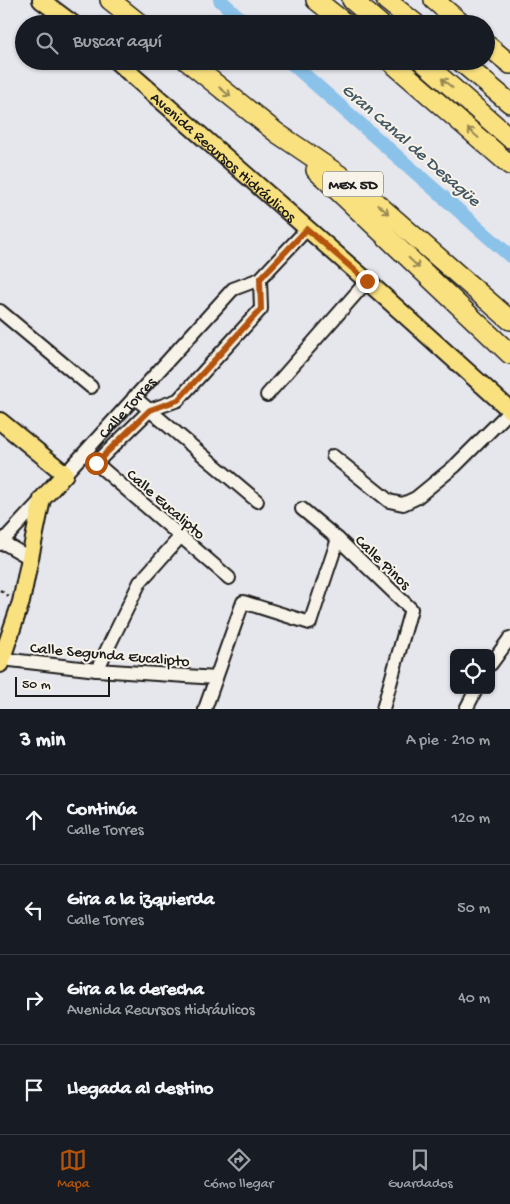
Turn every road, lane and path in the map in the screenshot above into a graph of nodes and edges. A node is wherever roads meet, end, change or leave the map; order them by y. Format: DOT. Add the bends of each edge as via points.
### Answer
graph roads {
  1 [pos="41,0"];
  2 [pos="110,0"];
  3 [pos="316,0"];
  4 [pos="352,0"];
  5 [pos="386,0"];
  6 [pos="434,0"];
  7 [pos="61,15"];
  8 [pos="129,15"];
  9 [pos="335,15"];
  10 [pos="370,15"];
  11 [pos="405,15"];
  12 [pos="452,15"];
  13 [pos="495,52"];
  14 [pos="510,64"];
  15 [pos="126,70"];
  16 [pos="198,70"];
  17 [pos="400,70"];
  18 [pos="432,70"];
  19 [pos="470,70"];
  20 [pos="510,104"];
  21 [pos="277,133"];
  22 [pos="510,138"];
  23 [pos="510,165"];
  24 [pos="307,229"];
  25 [pos="260,279"];
  26 [pos="367,281"];
  27 [pos="0,311"];
  28 [pos="510,320"];
  29 [pos="510,354"];
  30 [pos="91,387"];
  31 [pos="268,395"];
  32 [pos="134,397"];
  33 [pos="150,410"];
  34 [pos="510,411"];
  35 [pos="0,421"];
  36 [pos="84,453"];
  37 [pos="333,456"];
  38 [pos="96,463"];
  39 [pos="65,474"];
  40 [pos="42,499"];
  41 [pos="257,501"];
  42 [pos="302,509"];
  43 [pos="181,536"];
  44 [pos="338,539"];
  45 [pos="1,543"];
  46 [pos="30,558"];
  47 [pos="229,578"];
  48 [pos="510,638"];
  49 [pos="495,659"];
  50 [pos="1,662"];
  51 [pos="98,670"];
  52 [pos="216,678"];
  53 [pos="474,694"];
  54 [pos="205,709"];
  55 [pos="383,709"];
  56 [pos="466,709"];
  1 -- 7 [label="main road"];
  2 -- 8 [label="highway"];
  3 -- 9 [label="highway"];
  4 -- 10 [label="highway"];
  5 -- 11 [label="highway"];
  6 -- 12 [label="highway"];
  13 -- 14 [label="highway"];
  15 -- 24 [label="main road, Avenida Recursos Hidráulicos"];
  16 -- 21 [label="highway, MEX 5D, one-way"];
  23 -- 17 [label="highway, one-way"];
  22 -- 18 [label="highway, one-way"];
  19 -- 20 [label="highway"];
  21 -- 28 [label="highway, MEX 5D, one-way" via="360,189"];
  21 -- 29 [label="highway, one-way"];
  24 -- 25 [label="street, Calle Torres"];
  24 -- 26 [label="main road, Avenida Recursos Hidráulicos"];
  25 -- 32 [label="street, Calle Torres" via="233,289"];
  25 -- 33 [label="street, Calle Torres" via="261,309 178,400"];
  26 -- 31 [label="street"];
  26 -- 34 [label="main road, Avenida Recursos Hidráulicos"];
  27 -- 30 [label="street"];
  32 -- 33 [label="street"];
  32 -- 36 [label="street, Calle Torres"];
  33 -- 38 [label="street, Calle Torres"];
  33 -- 41 [label="street"];
  34 -- 37 [label="street" via="455,466 416,498 403,504 389,500"];
  35 -- 39 [label="main road"];
  36 -- 38 [label="street, Calle Eucalipto"];
  36 -- 39 [label="street, Calle Torres"];
  38 -- 43 [label="street, Calle Eucalipto"];
  39 -- 40 [label="main road, Calle Torres"];
  40 -- 45 [label="street, Calle Torres"];
  40 -- 46 [label="main road"];
  42 -- 44 [label="street, Calle Pinos"];
  43 -- 47 [label="street, Calle Eucalipto"];
  43 -- 51 [label="street" via="140,582"];
  44 -- 52 [label="street" via="310,623 243,602"];
  44 -- 55 [label="street, Calle Pinos" via="410,609"];
  45 -- 46 [label="street"];
  46 -- 50 [label="main road" via="21,602"];
  48 -- 49 [label="street"];
  50 -- 51 [label="street, Calle Segunda Eucalipto"];
  51 -- 52 [label="street, Calle Segunda Eucalipto"];
  52 -- 54 [label="street"];
  53 -- 56 [label="street"];
}
